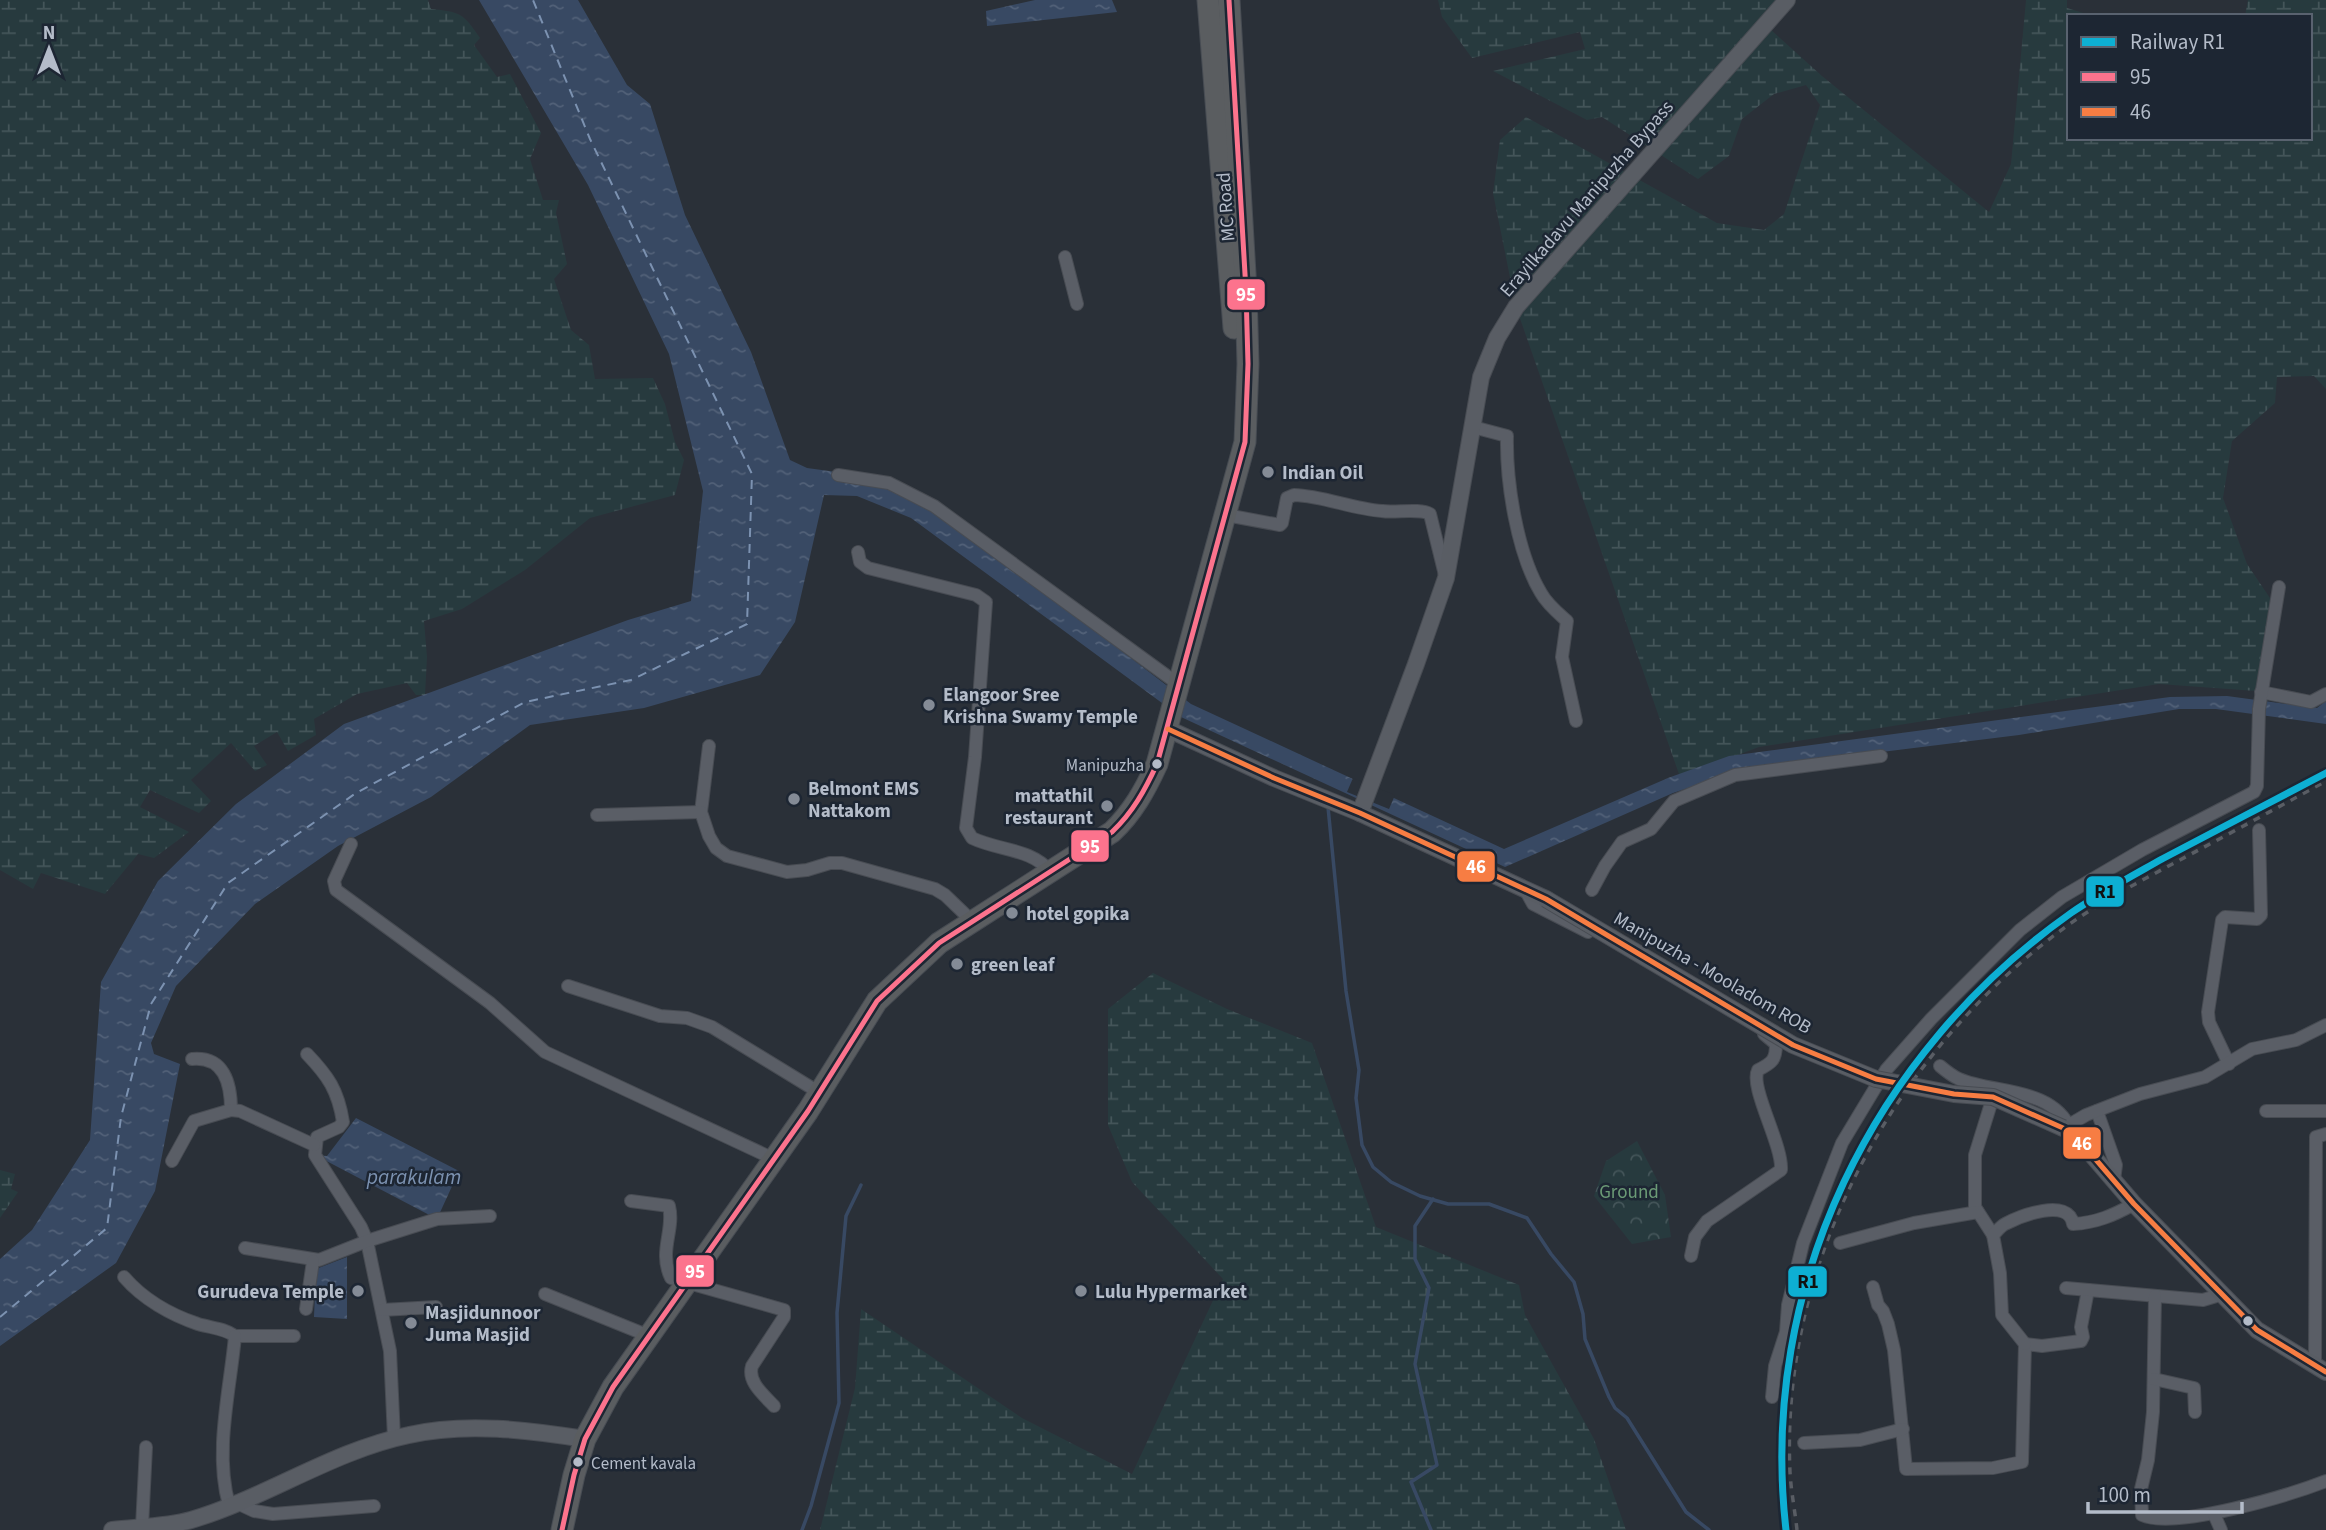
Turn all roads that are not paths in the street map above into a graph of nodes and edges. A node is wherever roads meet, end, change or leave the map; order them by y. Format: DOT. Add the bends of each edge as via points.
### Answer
graph roads {
  1 [pos="1209,0"];
  2 [pos="1229,0"];
  3 [pos="1787,0"];
  4 [pos="1065,257"];
  5 [pos="1077,304"];
  6 [pos="1246,414"];
  7 [pos="1472,427"];
  8 [pos="838,475"];
  9 [pos="1226,515"];
  10 [pos="858,552"];
  11 [pos="1446,578"];
  12 [pos="2279,587"];
  13 [pos="1176,691"];
  14 [pos="2261,693"];
  15 [pos="2326,694"];
  16 [pos="1576,721"];
  17 [pos="1168,729"];
  18 [pos="709,746"];
  19 [pos="1881,756"];
  20 [pos="701,812"];
  21 [pos="1360,813"];
  22 [pos="597,815"];
  23 [pos="2259,830"];
  24 [pos="351,844"];
  25 [pos="1051,872"];
  26 [pos="1592,890"];
  27 [pos="1526,891"];
  28 [pos="972,921"];
  29 [pos="568,986"];
  30 [pos="2326,1025"];
  31 [pos="307,1054"];
  32 [pos="192,1059"];
  33 [pos="2230,1064"];
  34 [pos="1940,1066"];
  35 [pos="820,1093"];
  36 [pos="1993,1097"];
  37 [pos="231,1110"];
  38 [pos="2097,1111"];
  39 [pos="2266,1111"];
  40 [pos="2326,1111"];
  41 [pos="2068,1129"];
  42 [pos="2326,1134"];
  43 [pos="314,1146"];
  44 [pos="774,1159"];
  45 [pos="172,1161"];
  46 [pos="2114,1180"];
  47 [pos="2320,1188"];
  48 [pos="631,1201"];
  49 [pos="2134,1203"];
  50 [pos="1978,1212"];
  51 [pos="490,1216"];
  52 [pos="1993,1235"];
  53 [pos="367,1241"];
  54 [pos="1840,1243"];
  55 [pos="245,1248"];
  56 [pos="1691,1256"];
  57 [pos="313,1261"];
  58 [pos="124,1277"];
  59 [pos="689,1282"];
  60 [pos="1873,1287"];
  61 [pos="2066,1288"];
  62 [pos="2088,1290"];
  63 [pos="545,1294"];
  64 [pos="2222,1294"];
  65 [pos="2155,1296"];
  66 [pos="436,1307"];
  67 [pos="306,1309"];
  68 [pos="382,1310"];
  69 [pos="235,1336"];
  70 [pos="293,1336"];
  71 [pos="649,1336"];
  72 [pos="2025,1344"];
  73 [pos="2321,1369"];
  74 [pos="2154,1379"];
  75 [pos="1772,1397"];
  76 [pos="774,1406"];
  77 [pos="2195,1412"];
  78 [pos="1903,1429"];
  79 [pos="394,1438"];
  80 [pos="585,1439"];
  81 [pos="1804,1443"];
  82 [pos="146,1447"];
  83 [pos="2326,1481"];
  84 [pos="233,1504"];
  85 [pos="374,1506"];
  86 [pos="2214,1514"];
  87 [pos="142,1527"];
  88 [pos="112,1530"];
  89 [pos="562,1530"];
  90 [pos="2221,1530"];
  1 -- 6 [label="highway, MC Road" via="1234,326"];
  2 -- 6 [label="highway, MC Road" via="1246,291"];
  3 -- 7 [label="main road, Erayilkadavu Manipuzha Bypass" via="1516,307 1497,338 1482,377"];
  4 -- 5 [label="street"];
  6 -- 9 [label="highway, MC Road" via="1242,459"];
  7 -- 11 [label="main road, Erayilkadavu Manipuzha Bypass"];
  7 -- 16 [label="street" via="1507,436 1515,517 1534,580 1543,597 1567,621 1562,657"];
  8 -- 13 [label="street" via="890,483 934,506"];
  9 -- 11 [label="street" via="1280,525 1287,498 1294,495 1376,511 1427,512"];
  9 -- 13 [label="highway, MC Road"];
  10 -- 25 [label="street" via="860,562 868,568 976,595 986,602 967,828 972,838 1029,855"];
  11 -- 21 [label="main road, Erayilkadavu Manipuzha Bypass"];
  12 -- 14 [label="street"];
  13 -- 17 [label="highway, MC Road"];
  14 -- 15 [label="street" via="2311,702"];
  14 -- 75 [label="street" via="2252,794 2062,897 2020,930 1886,1070 1842,1143 1803,1243"];
  17 -- 21 [label="main road, Manipuzha - Mooladom ROB"];
  17 -- 25 [label="highway, MC Road" via="1145,791 1130,813 1112,832"];
  18 -- 20 [label="street"];
  19 -- 26 [label="street" via="1735,775 1674,801 1651,829 1622,842"];
  20 -- 22 [label="street"];
  20 -- 28 [label="street" via="716,848 727,856 787,872 836,863 862,867 935,890"];
  21 -- 27 [label="main road, Manipuzha - Mooladom ROB"];
  23 -- 33 [label="street" via="2261,915 2222,920 2208,1012"];
  24 -- 44 [label="street" via="334,881 337,890 490,1003 545,1052"];
  25 -- 28 [label="highway, MC Road"];
  27 -- 36 [label="main road, Manipuzha - Mooladom ROB, bridge" via="1793,1045 1876,1079"];
  27 -- 56 [label="street" via="1533,904 1602,939 1776,1044 1774,1062 1758,1070 1755,1077 1781,1170 1707,1221 1698,1231"];
  28 -- 35 [label="highway, MC Road" via="939,943 877,1001"];
  29 -- 35 [label="street" via="660,1016 687,1018 712,1027"];
  30 -- 33 [label="street" via="2300,1039 2256,1048"];
  31 -- 43 [label="street" via="330,1078 343,1122 317,1138"];
  32 -- 37 [label="street" via="209,1060 223,1073 230,1085"];
  33 -- 38 [label="street" via="2196,1081 2140,1094"];
  34 -- 41 [label="street" via="1965,1081 2025,1094 2054,1110"];
  35 -- 44 [label="highway, MC Road"];
  36 -- 41 [label="main road, Manipuzha - Mooladom ROB, bridge"];
  36 -- 50 [label="street" via="1975,1155"];
  37 -- 43 [label="street"];
  37 -- 45 [label="street" via="194,1121"];
  38 -- 41 [label="street"];
  38 -- 46 [label="street" via="2116,1164"];
  39 -- 40 [label="street"];
  41 -- 46 [label="main road"];
  42 -- 47 [label="street" via="2316,1137"];
  43 -- 53 [label="street" via="315,1155"];
  44 -- 59 [label="highway, MC Road"];
  46 -- 49 [label="main road"];
  47 -- 73 [label="street"];
  48 -- 59 [label="street" via="669,1206 667,1269 671,1278"];
  49 -- 52 [label="street" via="2090,1223 2073,1224 2066,1211 2052,1209 2004,1224"];
  49 -- 64 [label="main road"];
  50 -- 52 [label="street"];
  50 -- 54 [label="street"];
  51 -- 53 [label="street" via="437,1219"];
  52 -- 72 [label="street" via="2002,1315"];
  53 -- 57 [label="street"];
  53 -- 68 [label="street"];
  55 -- 57 [label="street"];
  57 -- 67 [label="street"];
  58 -- 69 [label="street" via="164,1310"];
  59 -- 71 [label="highway, MC Road"];
  59 -- 76 [label="street" via="784,1310 750,1373"];
  60 -- 78 [label="street" via="1894,1350"];
  61 -- 62 [label="street"];
  62 -- 65 [label="street"];
  62 -- 72 [label="street" via="2081,1341"];
  63 -- 71 [label="street"];
  64 -- 65 [label="street" via="2203,1300"];
  64 -- 73 [label="main road" via="2257,1330"];
  65 -- 74 [label="street"];
  66 -- 68 [label="street"];
  68 -- 79 [label="street" via="390,1351"];
  69 -- 70 [label="street"];
  69 -- 84 [label="street" via="223,1486"];
  71 -- 80 [label="highway, MC Road" via="612,1387"];
  72 -- 78 [label="street" via="2022,1462 1993,1468 1906,1469"];
  74 -- 77 [label="street" via="2194,1388"];
  74 -- 86 [label="street" via="2142,1515 2171,1522"];
  78 -- 81 [label="street" via="1860,1440"];
  79 -- 80 [label="main road" via="488,1430"];
  79 -- 84 [label="main road"];
  80 -- 89 [label="highway, MC Road"];
  82 -- 87 [label="street"];
  83 -- 86 [label="street" via="2289,1496"];
  84 -- 85 [label="street" via="273,1514"];
  84 -- 87 [label="main road" via="185,1522"];
  86 -- 90 [label="street"];
  87 -- 88 [label="main road"];
}
